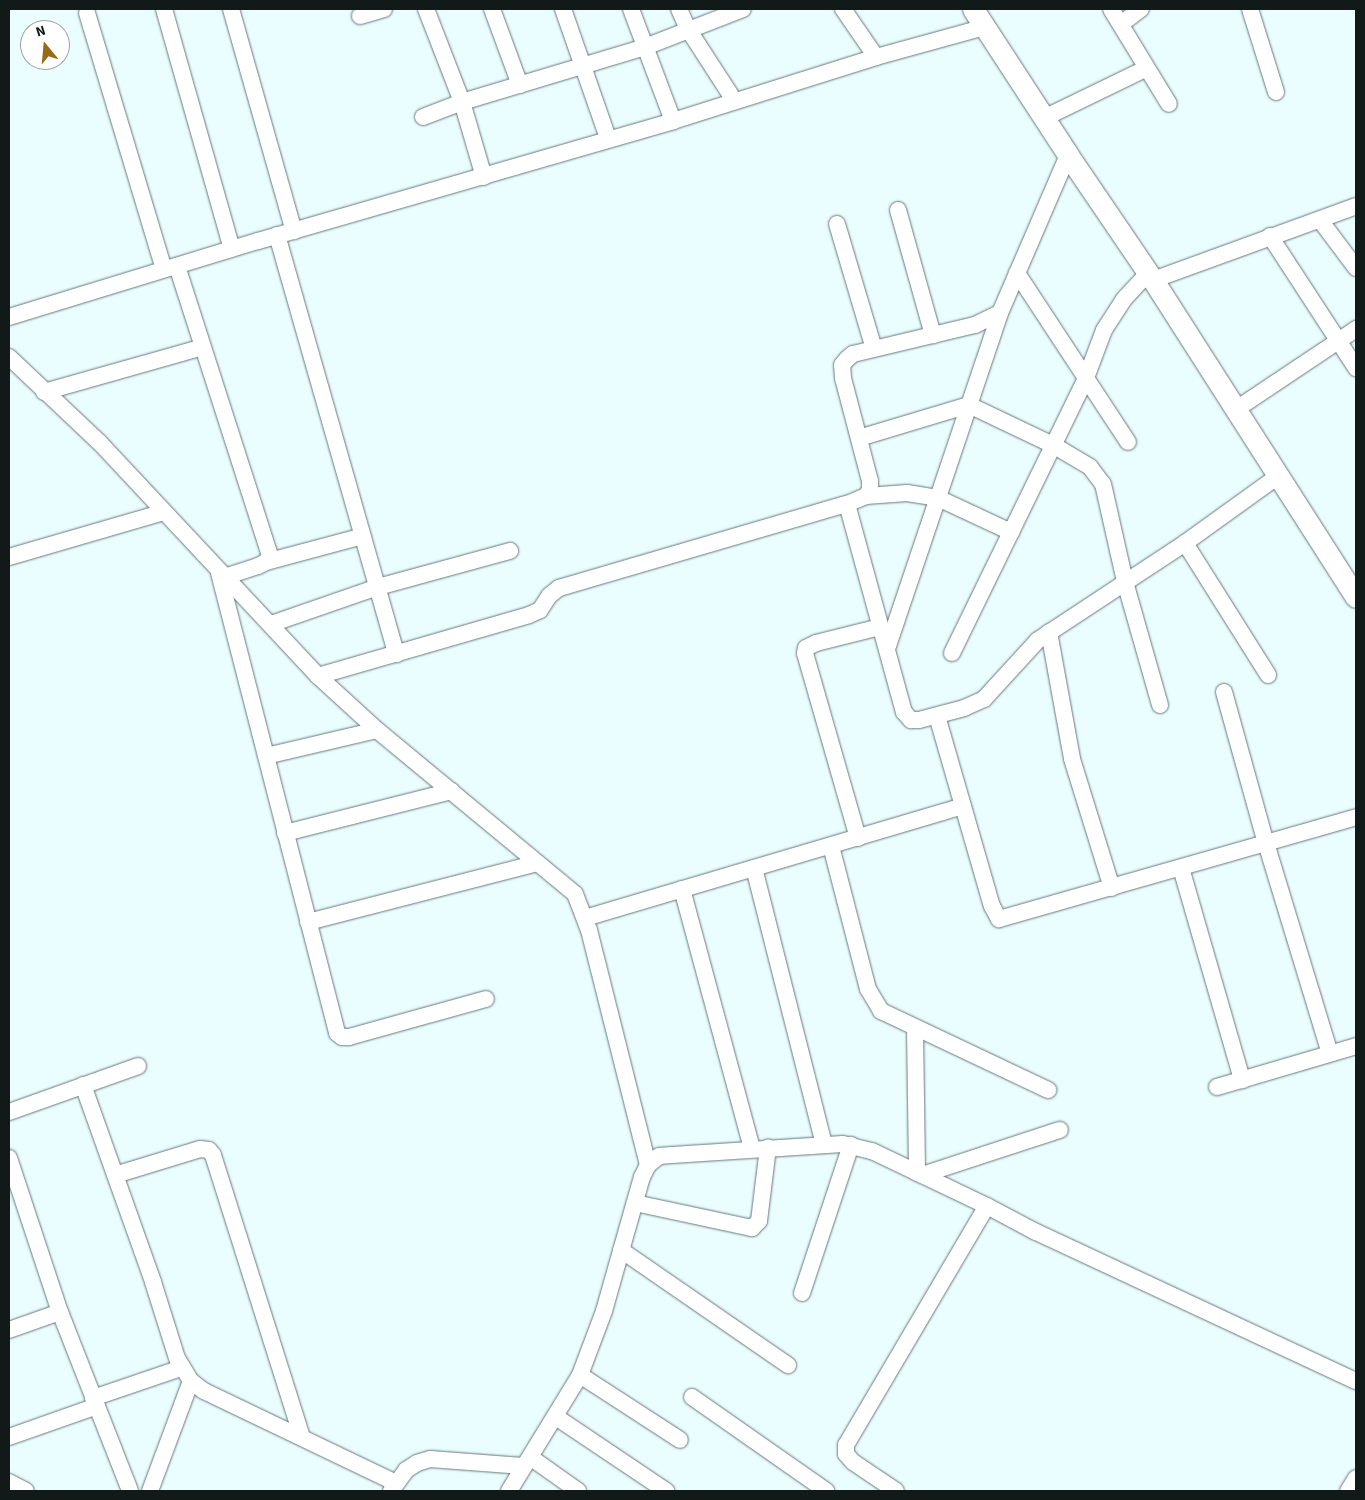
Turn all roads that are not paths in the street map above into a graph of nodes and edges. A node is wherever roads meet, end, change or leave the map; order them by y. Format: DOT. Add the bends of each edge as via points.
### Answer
graph roads {
  1 [pos="164,9"];
  2 [pos="231,9"];
  3 [pos="384,9"];
  4 [pos="426,9"];
  5 [pos="492,9"];
  6 [pos="563,9"];
  7 [pos="631,9"];
  8 [pos="679,9"];
  9 [pos="743,9"];
  10 [pos="843,9"];
  11 [pos="973,9"];
  12 [pos="1111,9"];
  13 [pos="1141,9"];
  14 [pos="1250,9"];
  15 [pos="87,13"];
  16 [pos="360,16"];
  17 [pos="1121,24"];
  18 [pos="984,27"];
  19 [pos="688,29"];
  20 [pos="645,47"];
  21 [pos="876,57"];
  22 [pos="584,67"];
  23 [pos="1147,68"];
  24 [pos="520,85"];
  25 [pos="1276,92"];
  26 [pos="734,100"];
  27 [pos="462,102"];
  28 [pos="1169,104"];
  29 [pos="423,117"];
  30 [pos="1044,118"];
  31 [pos="673,121"];
  32 [pos="608,138"];
  33 [pos="1068,155"];
  34 [pos="484,177"];
  35 [pos="1356,206"];
  36 [pos="898,210"];
  37 [pos="1320,220"];
  38 [pos="837,224"];
  39 [pos="294,230"];
  40 [pos="277,235"];
  41 [pos="1270,236"];
  42 [pos="232,249"];
  43 [pos="171,268"];
  44 [pos="1356,268"];
  45 [pos="1016,274"];
  46 [pos="1151,276"];
  47 [pos="1000,313"];
  48 [pos="9,317"];
  49 [pos="1356,329"];
  50 [pos="933,335"];
  51 [pos="1340,342"];
  52 [pos="203,347"];
  53 [pos="874,350"];
  54 [pos="9,357"];
  55 [pos="1356,368"];
  56 [pos="1086,378"];
  57 [pos="44,392"];
  58 [pos="969,405"];
  59 [pos="1235,410"];
  60 [pos="859,438"];
  61 [pos="1128,442"];
  62 [pos="1053,445"];
  63 [pos="1278,477"];
  64 [pos="866,496"];
  65 [pos="938,498"];
  66 [pos="847,504"];
  67 [pos="164,512"];
  68 [pos="1011,532"];
  69 [pos="363,536"];
  70 [pos="1185,543"];
  71 [pos="510,551"];
  72 [pos="9,557"];
  73 [pos="266,562"];
  74 [pos="221,574"];
  75 [pos="1125,582"];
  76 [pos="378,587"];
  77 [pos="1356,597"];
  78 [pos="271,624"];
  79 [pos="880,627"];
  80 [pos="1049,632"];
  81 [pos="886,649"];
  82 [pos="396,654"];
  83 [pos="952,654"];
  84 [pos="1268,675"];
  85 [pos="318,676"];
  86 [pos="1224,692"];
  87 [pos="1160,705"];
  88 [pos="937,716"];
  89 [pos="377,730"];
  90 [pos="266,756"];
  91 [pos="452,791"];
  92 [pos="963,806"];
  93 [pos="1356,817"];
  94 [pos="285,833"];
  95 [pos="858,838"];
  96 [pos="1266,843"];
  97 [pos="831,846"];
  98 [pos="538,863"];
  99 [pos="754,868"];
  100 [pos="1181,868"];
  101 [pos="1112,888"];
  102 [pos="682,889"];
  103 [pos="585,918"];
  104 [pos="308,922"];
  105 [pos="486,999"];
  106 [pos="915,1028"];
  107 [pos="1356,1046"];
  108 [pos="1330,1054"];
  109 [pos="138,1066"];
  110 [pos="1242,1080"];
  111 [pos="83,1085"];
  112 [pos="1217,1086"];
  113 [pos="1048,1090"];
  114 [pos="9,1112"];
  115 [pos="1060,1130"];
  116 [pos="824,1144"];
  117 [pos="851,1145"];
  118 [pos="760,1149"];
  119 [pos="9,1158"];
  120 [pos="648,1164"];
  121 [pos="919,1174"];
  122 [pos="115,1176"];
  123 [pos="635,1203"];
  124 [pos="987,1206"];
  125 [pos="621,1250"];
  126 [pos="802,1292"];
  127 [pos="60,1312"];
  128 [pos="9,1330"];
  129 [pos="788,1365"];
  130 [pos="186,1374"];
  131 [pos="580,1375"];
  132 [pos="1356,1381"];
  133 [pos="692,1397"];
  134 [pos="95,1402"];
  135 [pos="556,1417"];
  136 [pos="9,1437"];
  137 [pos="302,1437"];
  138 [pos="680,1440"];
  139 [pos="526,1462"];
  140 [pos="1356,1478"];
  141 [pos="9,1482"];
  142 [pos="393,1487"];
  143 [pos="26,1491"];
  144 [pos="130,1491"];
  145 [pos="150,1491"];
  146 [pos="509,1491"];
  147 [pos="578,1491"];
  148 [pos="666,1491"];
  149 [pos="826,1491"];
  150 [pos="896,1491"];
  151 [pos="1348,1491"];
  1 -- 42 [label="street"];
  2 -- 39 [label="street"];
  3 -- 16 [label="street"];
  4 -- 27 [label="street"];
  5 -- 24 [label="street"];
  6 -- 22 [label="street"];
  7 -- 20 [label="street"];
  8 -- 19 [label="street"];
  9 -- 19 [label="street"];
  10 -- 21 [label="street"];
  11 -- 18 [label="main road"];
  12 -- 17 [label="street"];
  13 -- 17 [label="street"];
  14 -- 25 [label="street"];
  15 -- 43 [label="street"];
  17 -- 23 [label="street"];
  18 -- 21 [label="street"];
  18 -- 30 [label="main road"];
  19 -- 20 [label="street"];
  19 -- 26 [label="street"];
  20 -- 22 [label="street"];
  20 -- 31 [label="street"];
  21 -- 26 [label="street"];
  22 -- 24 [label="street"];
  22 -- 32 [label="street"];
  23 -- 28 [label="street"];
  23 -- 30 [label="street"];
  24 -- 27 [label="street"];
  26 -- 31 [label="street"];
  27 -- 29 [label="street"];
  27 -- 34 [label="street"];
  30 -- 33 [label="main road"];
  31 -- 32 [label="street"];
  32 -- 34 [label="street"];
  33 -- 45 [label="street"];
  33 -- 46 [label="main road"];
  34 -- 39 [label="street"];
  35 -- 37 [label="street"];
  36 -- 50 [label="street"];
  37 -- 41 [label="street"];
  37 -- 44 [label="street"];
  38 -- 53 [label="street"];
  39 -- 40 [label="street"];
  40 -- 42 [label="street"];
  40 -- 69 [label="street"];
  41 -- 46 [label="street"];
  41 -- 51 [label="street"];
  42 -- 43 [label="street"];
  43 -- 48 [label="street"];
  43 -- 52 [label="street"];
  45 -- 47 [label="street"];
  45 -- 56 [label="street"];
  46 -- 56 [label="street" via="1124,299 1111,317"];
  46 -- 59 [label="main road"];
  47 -- 50 [label="street" via="975,325"];
  47 -- 58 [label="street"];
  49 -- 51 [label="street"];
  50 -- 53 [label="street"];
  51 -- 55 [label="street"];
  51 -- 59 [label="street"];
  52 -- 57 [label="street"];
  52 -- 73 [label="street" via="270,556"];
  53 -- 60 [label="street" via="853,354 842,366"];
  54 -- 57 [label="street"];
  56 -- 61 [label="street"];
  56 -- 62 [label="street"];
  57 -- 67 [label="street" via="100,443"];
  58 -- 60 [label="street"];
  58 -- 62 [label="street"];
  58 -- 65 [label="street"];
  59 -- 63 [label="main road"];
  60 -- 64 [label="street" via="870,481"];
  62 -- 68 [label="street"];
  62 -- 75 [label="street" via="1090,467 1103,484"];
  63 -- 70 [label="street"];
  63 -- 77 [label="main road"];
  64 -- 65 [label="street" via="907,493"];
  64 -- 66 [label="street"];
  65 -- 68 [label="street"];
  65 -- 81 [label="street"];
  66 -- 79 [label="street"];
  66 -- 82 [label="street" via="559,588 535,613"];
  67 -- 72 [label="street"];
  67 -- 74 [label="street"];
  68 -- 83 [label="street"];
  69 -- 73 [label="street"];
  69 -- 76 [label="street"];
  70 -- 75 [label="street"];
  70 -- 84 [label="street"];
  71 -- 76 [label="street"];
  73 -- 74 [label="street"];
  74 -- 78 [label="street"];
  74 -- 90 [label="street"];
  75 -- 80 [label="street"];
  75 -- 87 [label="street"];
  76 -- 78 [label="street"];
  76 -- 82 [label="street"];
  78 -- 85 [label="street"];
  79 -- 81 [label="street"];
  79 -- 95 [label="street" via="816,642 806,648 805,653"];
  80 -- 88 [label="street" via="1028,649 984,699"];
  80 -- 101 [label="street" via="1072,759"];
  81 -- 88 [label="street" via="906,717 919,720"];
  82 -- 85 [label="street"];
  85 -- 89 [label="street"];
  86 -- 96 [label="street"];
  88 -- 92 [label="street"];
  89 -- 90 [label="street"];
  89 -- 91 [label="street"];
  90 -- 94 [label="street"];
  91 -- 94 [label="street"];
  91 -- 98 [label="street"];
  92 -- 95 [label="street"];
  92 -- 101 [label="street" via="992,906 999,919"];
  93 -- 96 [label="street"];
  94 -- 104 [label="street"];
  95 -- 97 [label="street"];
  96 -- 100 [label="street"];
  96 -- 108 [label="street"];
  97 -- 99 [label="street"];
  97 -- 106 [label="street" via="871,997 881,1011"];
  98 -- 103 [label="street" via="575,894"];
  98 -- 104 [label="street"];
  99 -- 102 [label="street"];
  99 -- 116 [label="street"];
  100 -- 101 [label="street"];
  100 -- 110 [label="street"];
  102 -- 103 [label="street"];
  102 -- 118 [label="street"];
  103 -- 120 [label="street"];
  104 -- 105 [label="street" via="334,1028 342,1037"];
  106 -- 113 [label="street"];
  106 -- 121 [label="street"];
  107 -- 108 [label="street"];
  108 -- 110 [label="street"];
  109 -- 111 [label="street"];
  110 -- 112 [label="street"];
  111 -- 114 [label="street"];
  111 -- 122 [label="street"];
  115 -- 121 [label="street"];
  116 -- 117 [label="street"];
  116 -- 118 [label="street"];
  117 -- 121 [label="street" via="872,1151"];
  117 -- 126 [label="street"];
  118 -- 120 [label="street" via="659,1156"];
  118 -- 123 [label="street" via="759,1221 752,1228"];
  119 -- 127 [label="street"];
  120 -- 123 [label="street"];
  121 -- 124 [label="street"];
  122 -- 130 [label="street"];
  122 -- 137 [label="street" via="200,1149 209,1150 213,1155"];
  123 -- 125 [label="street"];
  124 -- 132 [label="street"];
  124 -- 150 [label="street" via="846,1445 846,1454 853,1462"];
  125 -- 129 [label="street"];
  125 -- 131 [label="street" via="604,1311"];
  127 -- 128 [label="street"];
  127 -- 134 [label="street"];
  130 -- 134 [label="street"];
  130 -- 137 [label="street" via="204,1391"];
  130 -- 145 [label="street"];
  131 -- 135 [label="street"];
  131 -- 138 [label="street"];
  133 -- 149 [label="street"];
  134 -- 136 [label="street"];
  134 -- 144 [label="street"];
  135 -- 139 [label="street"];
  135 -- 148 [label="street"];
  137 -- 142 [label="street"];
  139 -- 142 [label="street" via="430,1460 406,1470"];
  139 -- 146 [label="street"];
  139 -- 147 [label="street"];
  140 -- 151 [label="street"];
  141 -- 143 [label="street"];
}
